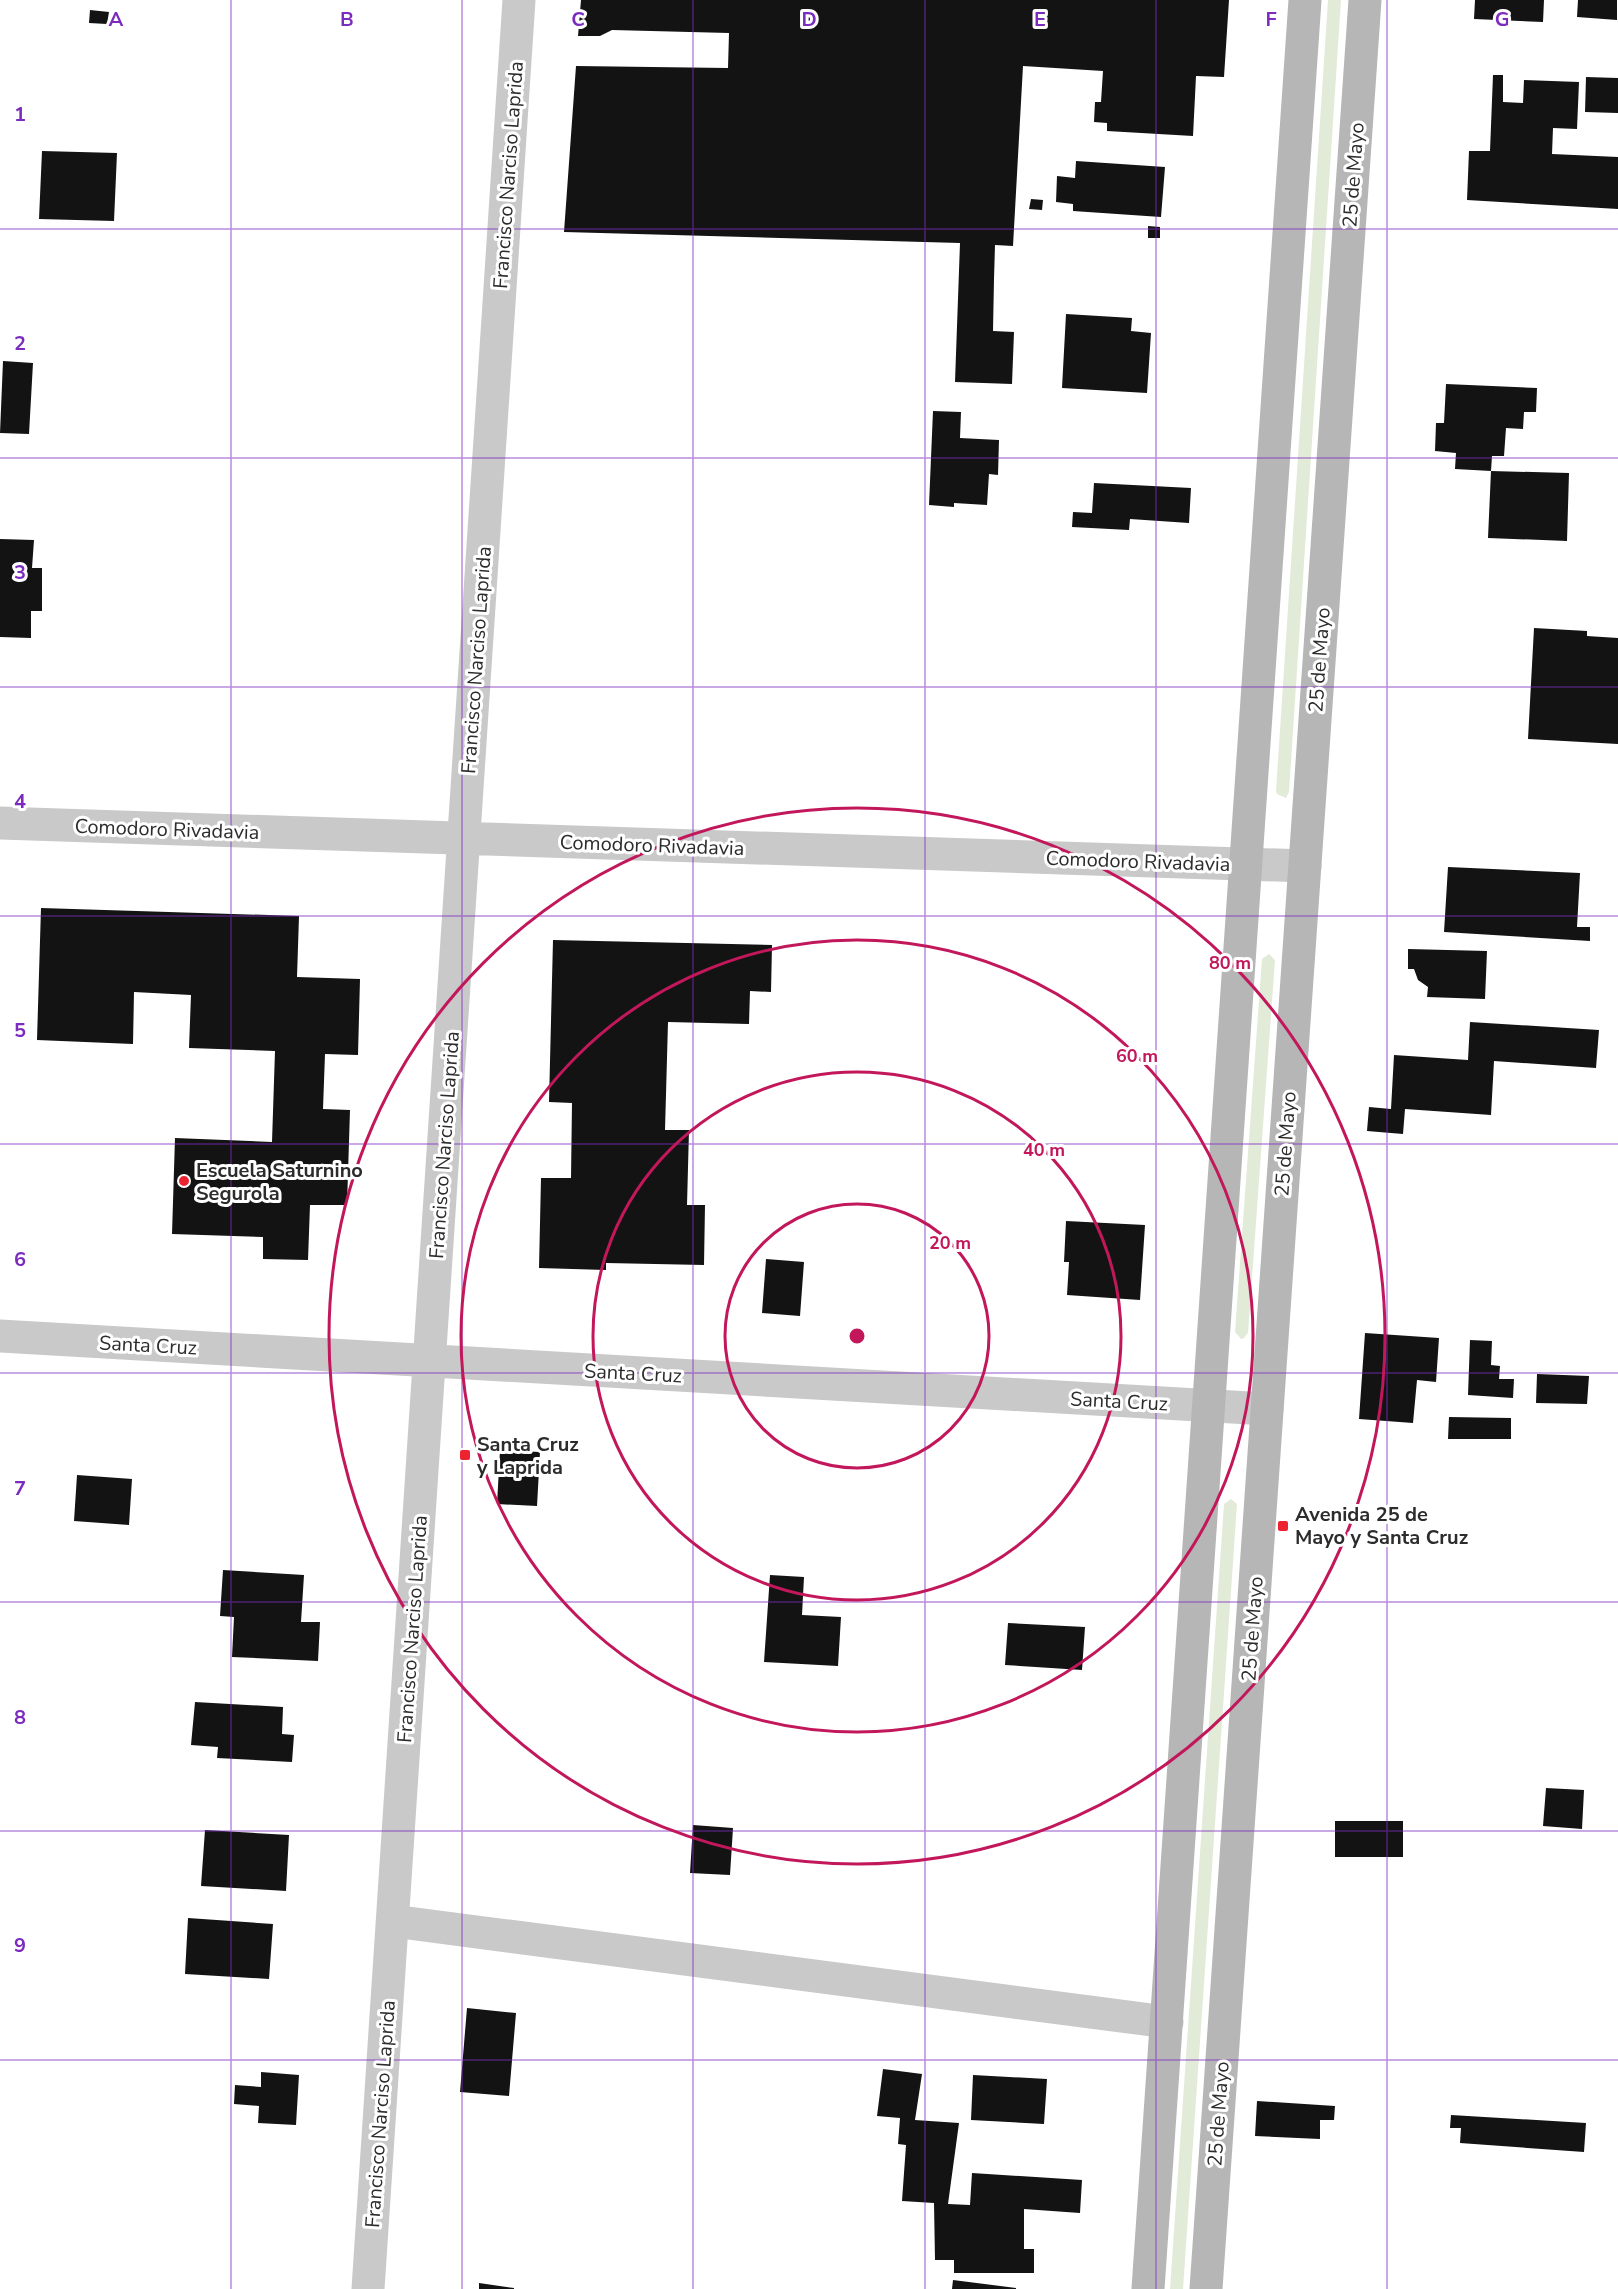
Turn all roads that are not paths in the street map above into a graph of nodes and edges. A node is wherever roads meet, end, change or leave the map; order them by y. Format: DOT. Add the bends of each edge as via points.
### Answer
graph roads {
  1 [pos="519,0"];
  2 [pos="1305,0"];
  3 [pos="1365,0"];
  4 [pos="0,823"];
  5 [pos="464,839"];
  6 [pos="1246,864"];
  7 [pos="1305,866"];
  8 [pos="0,1336"];
  9 [pos="430,1361"];
  10 [pos="1209,1406"];
  11 [pos="1267,1409"];
  12 [pos="393,1921"];
  13 [pos="1167,2022"];
  14 [pos="368,2289"];
  15 [pos="1148,2289"];
  16 [pos="1206,2289"];
  1 -- 5 [label="street, Francisco Narciso Laprida"];
  2 -- 6 [label="street"];
  3 -- 7 [label="street, 25 de Mayo"];
  4 -- 5 [label="street, Comodoro Rivadavia"];
  5 -- 6 [label="street, Comodoro Rivadavia"];
  5 -- 9 [label="street, Francisco Narciso Laprida"];
  6 -- 7 [label="street, Comodoro Rivadavia"];
  6 -- 10 [label="street"];
  7 -- 11 [label="street, 25 de Mayo"];
  8 -- 9 [label="street, Santa Cruz"];
  9 -- 10 [label="street, Santa Cruz"];
  9 -- 12 [label="street, Francisco Narciso Laprida"];
  10 -- 11 [label="street, Santa Cruz"];
  10 -- 13 [label="street"];
  11 -- 16 [label="street, 25 de Mayo"];
  12 -- 13 [label="street"];
  12 -- 14 [label="street, Francisco Narciso Laprida"];
  13 -- 15 [label="street"];
}
